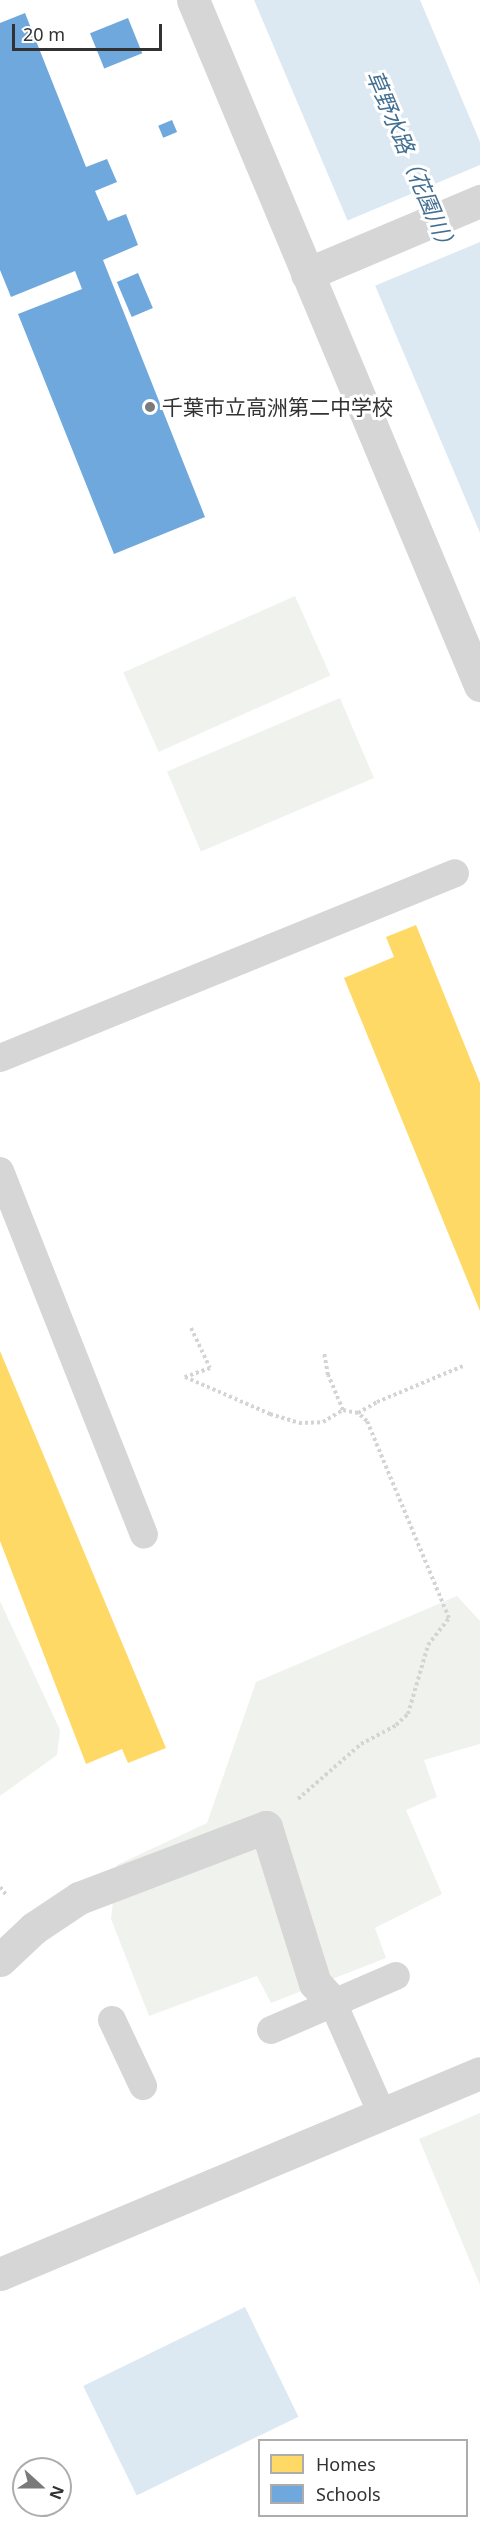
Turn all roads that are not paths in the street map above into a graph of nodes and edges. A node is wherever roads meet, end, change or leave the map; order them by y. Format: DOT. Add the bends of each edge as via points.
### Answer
graph roads {
  1 [pos="193,0"];
  2 [pos="480,201"];
  3 [pos="308,274"];
  4 [pos="480,685"];
  5 [pos="455,873"];
  6 [pos="0,1058"];
  7 [pos="0,1171"];
  8 [pos="144,1534"];
  9 [pos="0,1960"];
  10 [pos="396,1976"];
  11 [pos="333,2003"];
  12 [pos="112,2020"];
  13 [pos="271,2030"];
  14 [pos="480,2073"];
  15 [pos="143,2085"];
  16 [pos="382,2114"];
  17 [pos="0,2274"];
  1 -- 3 [label="street"];
  2 -- 3 [label="street"];
  3 -- 4 [label="street"];
  5 -- 6 [label="lane"];
  7 -- 8 [label="lane"];
  9 -- 11 [label="street" via="34,1928 79,1898 266,1827 315,1983"];
  10 -- 11 [label="lane"];
  11 -- 13 [label="lane"];
  11 -- 16 [label="lane"];
  12 -- 15 [label="lane"];
  14 -- 16 [label="street"];
  16 -- 17 [label="street"];
}
